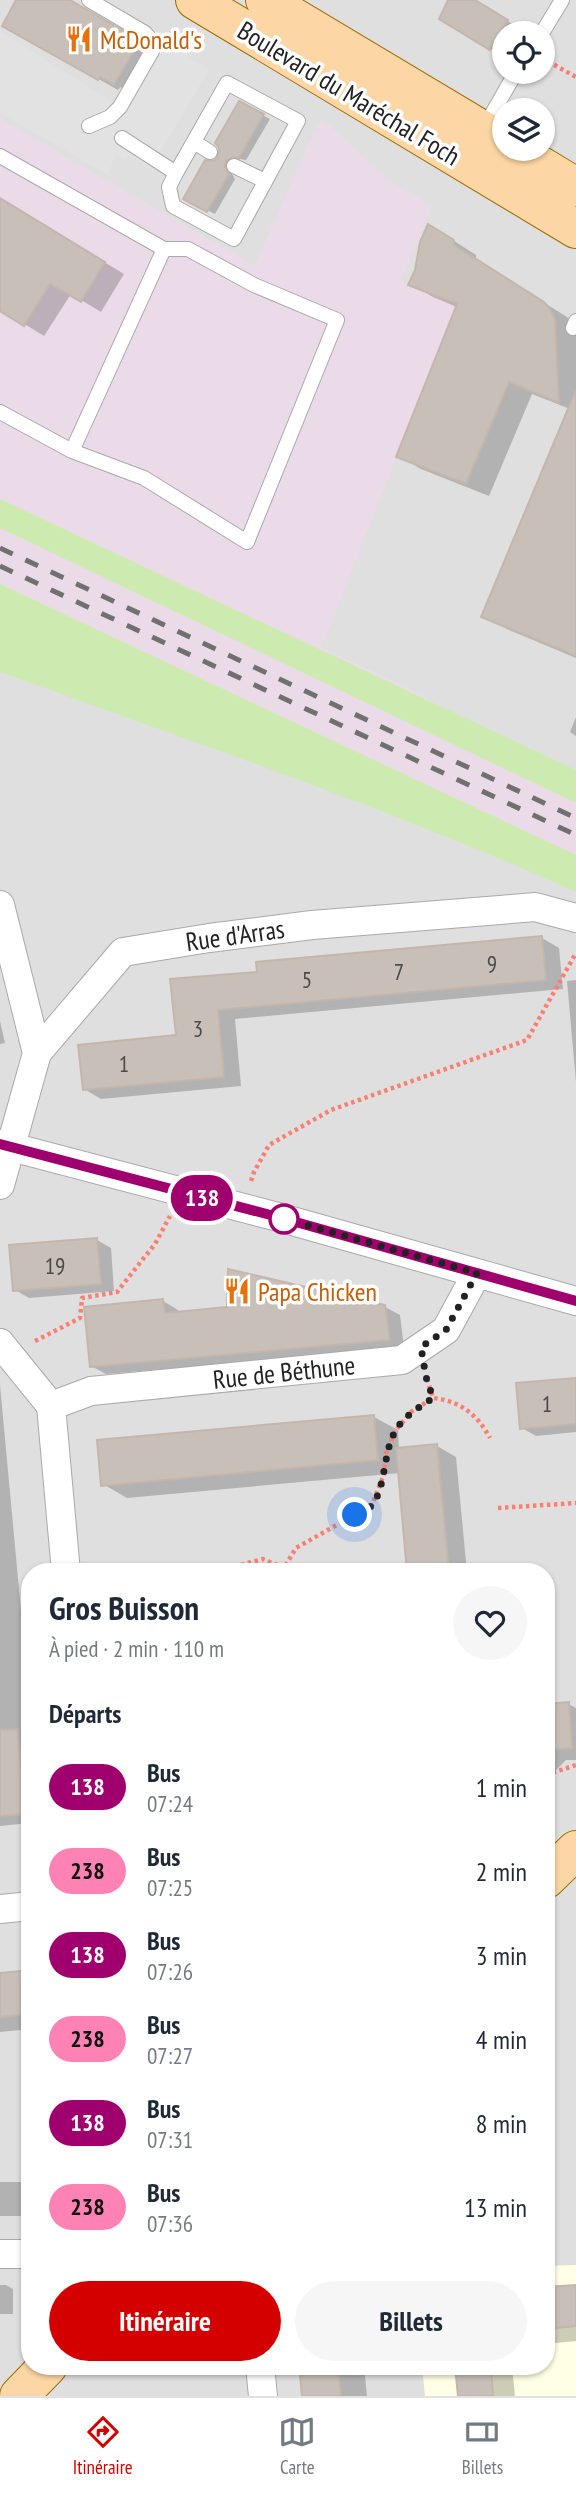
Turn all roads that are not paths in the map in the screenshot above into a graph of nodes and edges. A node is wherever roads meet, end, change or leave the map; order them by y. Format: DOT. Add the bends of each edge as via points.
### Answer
graph roads {
  1 [pos="89,0"];
  2 [pos="195,0"];
  3 [pos="265,0"];
  4 [pos="562,0"];
  5 [pos="549,21"];
  6 [pos="89,126"];
  7 [pos="492,136"];
  8 [pos="122,138"];
  9 [pos="194,142"];
  10 [pos="210,152"];
  11 [pos="0,156"];
  12 [pos="533,161"];
  13 [pos="234,166"];
  14 [pos="176,173"];
  15 [pos="265,181"];
  16 [pos="576,187"];
  17 [pos="576,229"];
  18 [pos="164,249"];
  19 [pos="0,412"];
  20 [pos="72,452"];
  21 [pos="0,905"];
  22 [pos="576,918"];
  23 [pos="37,1053"];
  24 [pos="5,1146"];
  25 [pos="0,1185"];
  26 [pos="477,1273"];
  27 [pos="576,1301"];
  28 [pos="5,1349"];
  29 [pos="51,1406"];
  30 [pos="65,1563"];
  31 [pos="576,1850"];
  32 [pos="555,1870"];
  33 [pos="21,1907"];
  34 [pos="0,1909"];
  35 [pos="0,2253"];
  36 [pos="21,2254"];
  37 [pos="39,2375"];
  38 [pos="261,2375"];
  39 [pos="19,2396"];
  40 [pos="263,2396"];
  1 -- 6 [label="lane" via="145,33 152,41 152,51 120,107"];
  2 -- 17 [label="main road, Boulevard du Maréchal Foch"];
  3 -- 7 [label="main road, Boulevard du Maréchal Foch"];
  4 -- 5 [label="lane"];
  8 -- 14 [label="lane"];
  9 -- 10 [label="lane"];
  9 -- 14 [label="lane"];
  9 -- 15 [label="lane" via="227,83 298,121"];
  11 -- 18 [label="lane"];
  12 -- 16 [label="main road, Boulevard du Maréchal Foch"];
  13 -- 15 [label="lane"];
  14 -- 15 [label="lane" via="169,187 173,206 234,239"];
  18 -- 20 [label="lane"];
  18 -- 20 [label="lane" via="188,248 254,285 337,320 247,542 144,478"];
  19 -- 20 [label="lane"];
  21 -- 23 [label="street"];
  22 -- 23 [label="street, Rue d'Arras" via="535,907 312,925 123,952"];
  23 -- 24 [label="street, Rue d'Arras"];
  24 -- 25 [label="street, Rue d'Arras"];
  24 -- 26 [label="street"];
  26 -- 27 [label="street"];
  26 -- 29 [label="street, Rue de Béthune" via="446,1330 402,1360 91,1391"];
  28 -- 29 [label="street"];
  29 -- 30 [label="street"];
  31 -- 32 [label="main road"];
  33 -- 34 [label="street"];
  35 -- 36 [label="street"];
  37 -- 39 [label="main road"];
  38 -- 40 [label="street"];
}
